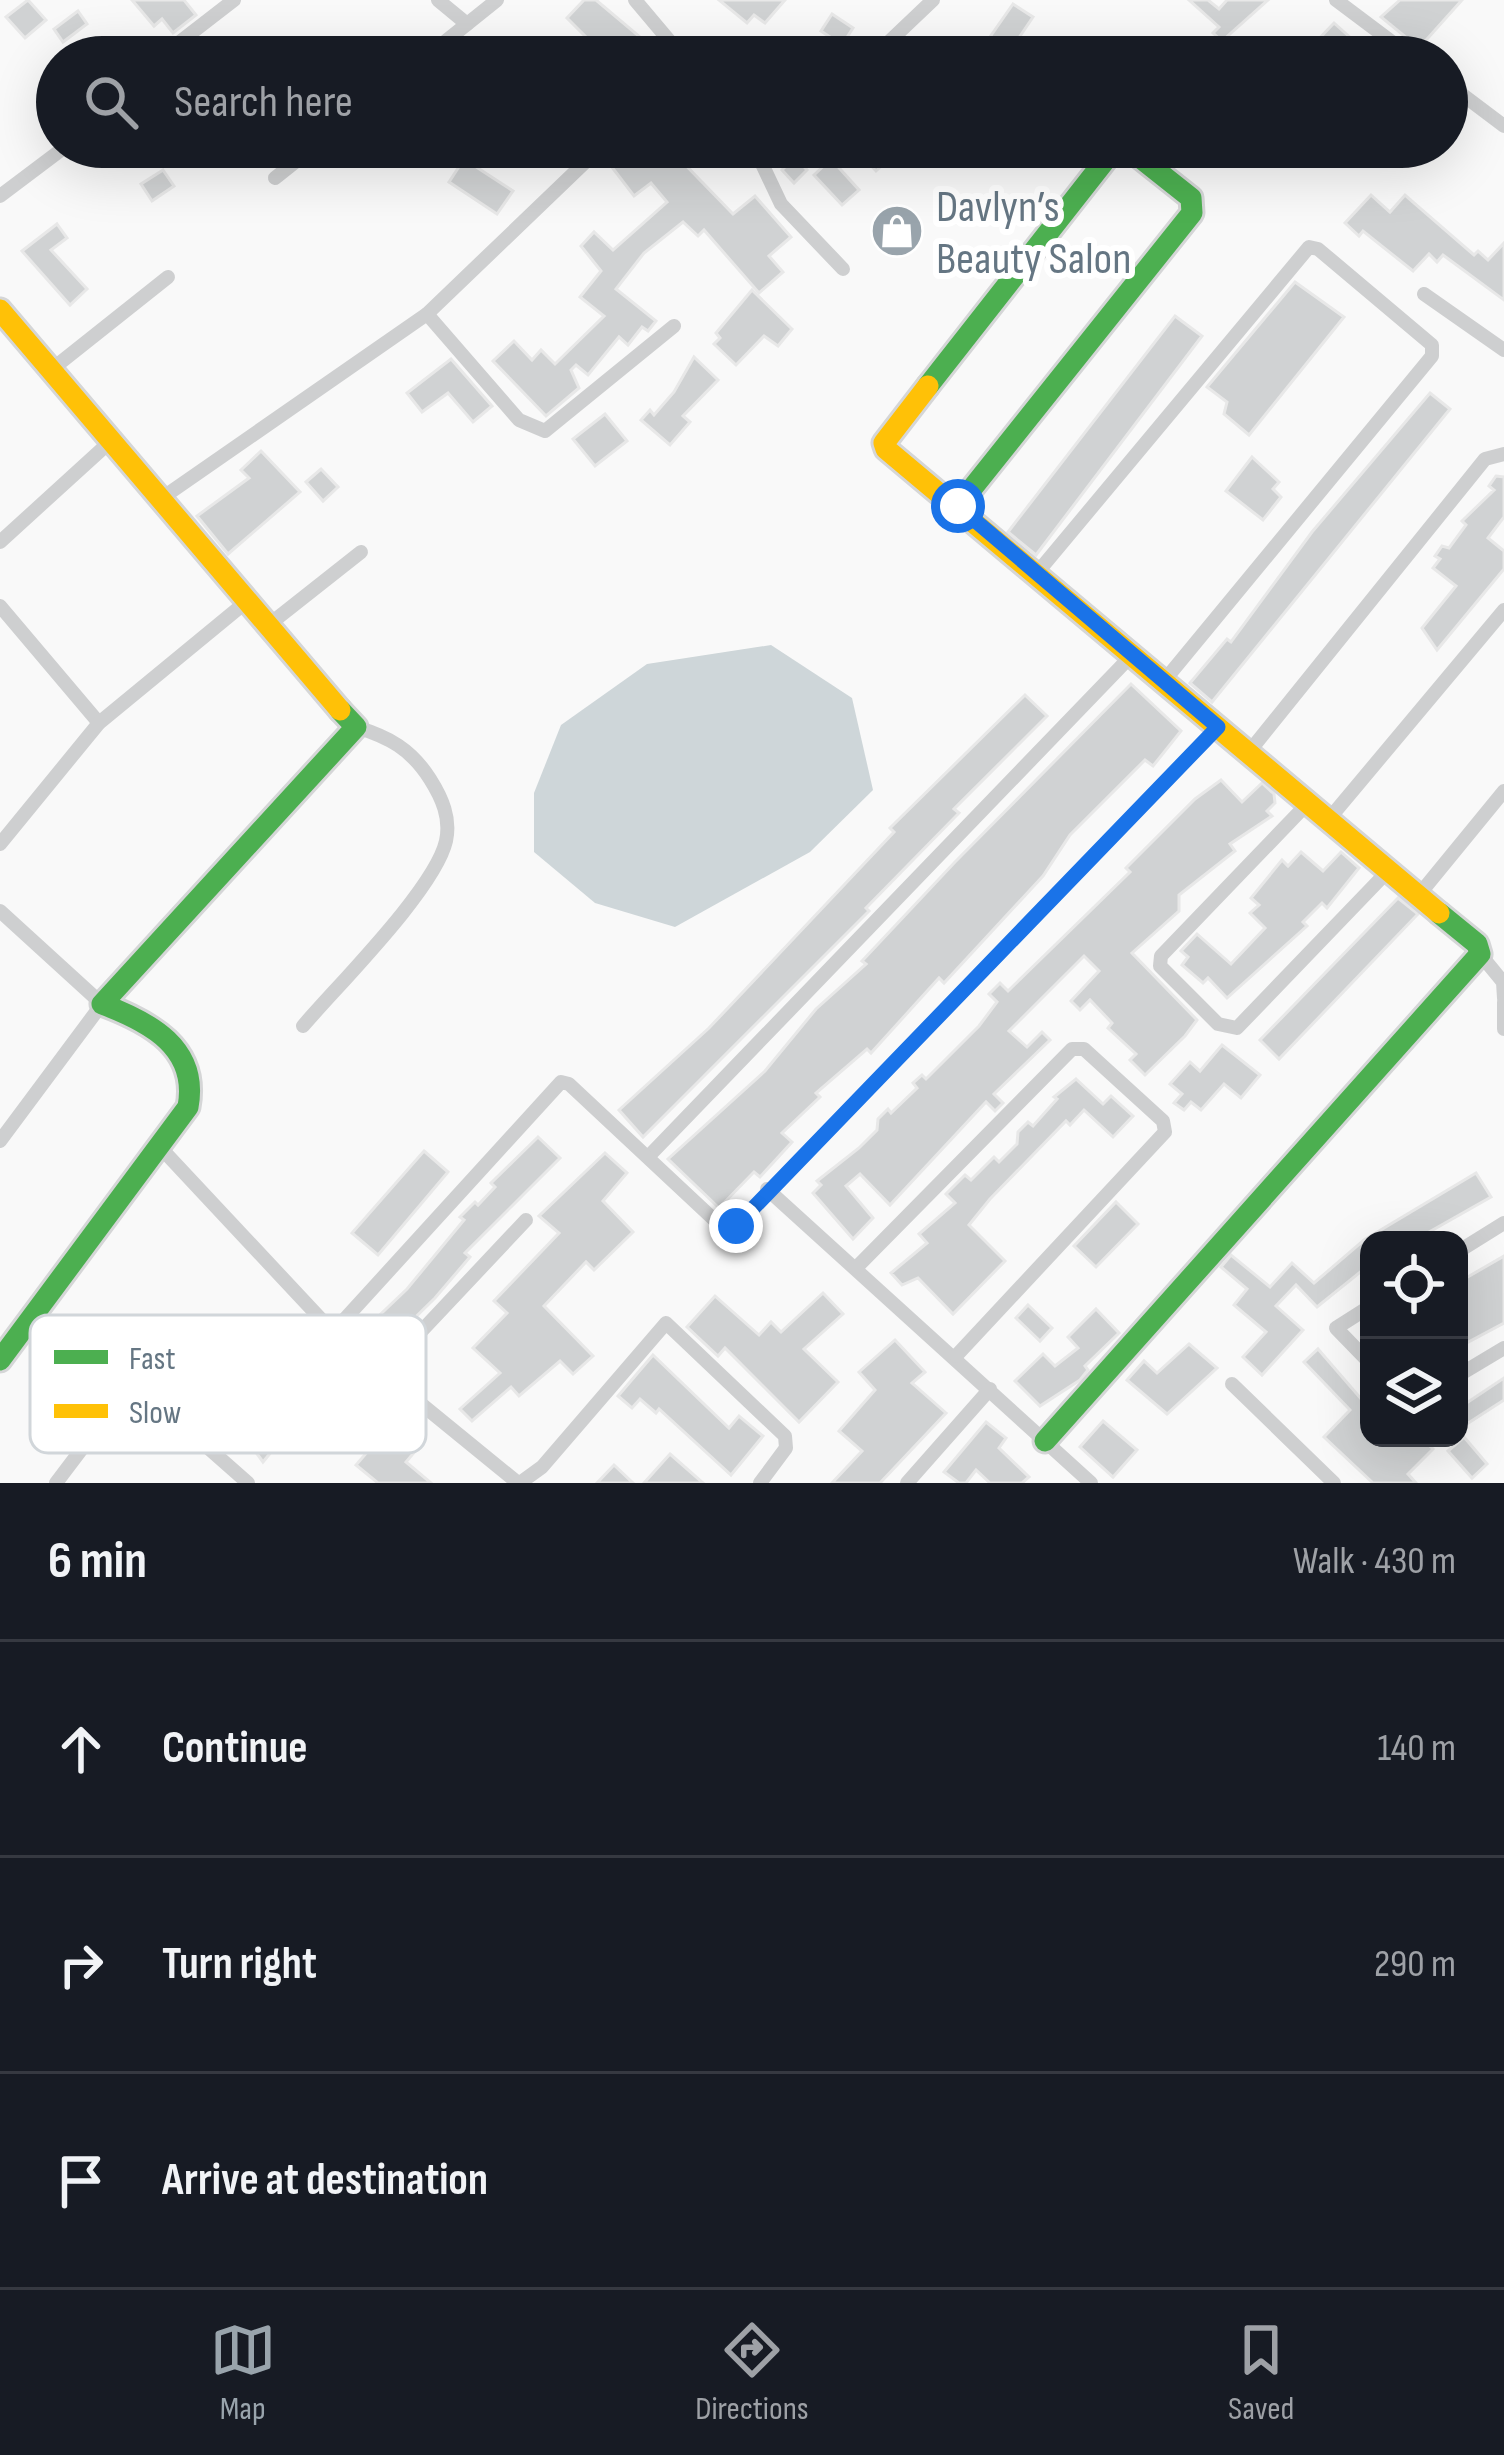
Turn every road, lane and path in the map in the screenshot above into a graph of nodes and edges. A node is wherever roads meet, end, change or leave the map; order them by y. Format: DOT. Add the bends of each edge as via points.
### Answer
graph roads {
  1 [pos="234,0"];
  2 [pos="438,0"];
  3 [pos="497,0"];
  4 [pos="635,0"];
  5 [pos="933,0"];
  6 [pos="1336,0"];
  7 [pos="467,25"];
  8 [pos="187,36"];
  9 [pos="453,36"];
  10 [pos="665,36"];
  11 [pos="895,36"];
  12 [pos="1384,36"];
  13 [pos="1468,98"];
  14 [pos="1504,125"];
  15 [pos="37,168"];
  16 [pos="288,168"];
  17 [pos="579,168"];
  18 [pos="764,168"];
  19 [pos="1098,168"];
  20 [pos="1153,168"];
  21 [pos="275,178"];
  22 [pos="0,196"];
  23 [pos="843,269"];
  24 [pos="168,277"];
  25 [pos="1424,294"];
  26 [pos="0,310"];
  27 [pos="428,314"];
  28 [pos="674,326"];
  29 [pos="1504,350"];
  30 [pos="51,370"];
  31 [pos="112,440"];
  32 [pos="1504,454"];
  33 [pos="162,498"];
  34 [pos="958,506"];
  35 [pos="0,542"];
  36 [pos="362,552"];
  37 [pos="1037,573"];
  38 [pos="246,602"];
  39 [pos="0,606"];
  40 [pos="1504,610"];
  41 [pos="266,627"];
  42 [pos="1133,654"];
  43 [pos="1164,681"];
  44 [pos="99,723"];
  45 [pos="356,727"];
  46 [pos="1218,727"];
  47 [pos="1249,752"];
  48 [pos="1504,791"];
  49 [pos="1309,802"];
  50 [pos="1329,819"];
  51 [pos="0,844"];
  52 [pos="1388,871"];
  53 [pos="1418,896"];
  54 [pos="0,911"];
  55 [pos="1480,953"];
  56 [pos="1504,1000"];
  57 [pos="102,1004"];
  58 [pos="303,1026"];
  59 [pos="1504,1029"];
  60 [pos="0,1141"];
  61 [pos="158,1146"];
  62 [pos="648,1157"];
  63 [pos="767,1189"];
  64 [pos="526,1220"];
  65 [pos="1504,1223"];
  66 [pos="1468,1245"];
  67 [pos="856,1268"];
  68 [pos="1360,1313"];
  69 [pos="33,1315"];
  70 [pos="317,1315"];
  71 [pos="349,1315"];
  72 [pos="30,1319"];
  73 [pos="426,1327"];
  74 [pos="1504,1348"];
  75 [pos="1360,1353"];
  76 [pos="956,1357"];
  77 [pos="0,1360"];
  78 [pos="1468,1370"];
  79 [pos="1232,1384"];
  80 [pos="990,1389"];
  81 [pos="426,1409"];
  82 [pos="1045,1441"];
  83 [pos="79,1453"];
  84 [pos="214,1453"];
  85 [pos="1075,1468"];
  86 [pos="56,1483"];
  87 [pos="248,1483"];
  88 [pos="519,1483"];
  89 [pos="760,1483"];
  90 [pos="907,1483"];
  91 [pos="1061,1483"];
  92 [pos="1091,1483"];
  93 [pos="1334,1483"];
  1 -- 8 [label="street"];
  2 -- 7 [label="street"];
  3 -- 7 [label="street"];
  4 -- 10 [label="street"];
  5 -- 11 [label="street"];
  6 -- 12 [label="street"];
  7 -- 9 [label="street"];
  13 -- 14 [label="street"];
  15 -- 22 [label="street"];
  16 -- 21 [label="street"];
  17 -- 27 [label="street"];
  18 -- 23 [label="street" via="782,204"];
  19 -- 34 [label="street" via="884,438 886,449"];
  20 -- 34 [label="street" via="1191,198 1192,213"];
  24 -- 30 [label="street"];
  25 -- 29 [label="street"];
  26 -- 30 [label="street"];
  27 -- 28 [label="street" via="519,420 544,431"];
  27 -- 33 [label="street"];
  30 -- 31 [label="street"];
  31 -- 33 [label="street"];
  31 -- 35 [label="street"];
  32 -- 47 [label="street" via="1484,459"];
  33 -- 38 [label="street"];
  34 -- 37 [label="street"];
  36 -- 41 [label="street"];
  37 -- 42 [label="street"];
  37 -- 43 [label="street" via="1309,248 1432,345 1432,356"];
  38 -- 41 [label="street"];
  38 -- 44 [label="street"];
  39 -- 44 [label="street"];
  40 -- 50 [label="street"];
  41 -- 45 [label="street"];
  42 -- 43 [label="street"];
  42 -- 62 [label="street"];
  43 -- 46 [label="street"];
  44 -- 51 [label="street"];
  45 -- 57 [label="street"];
  45 -- 58 [label="street" via="388,736 418,762 447,812 446,841 424,883"];
  46 -- 47 [label="street"];
  46 -- 63 [label="street"];
  47 -- 49 [label="street"];
  48 -- 53 [label="street"];
  49 -- 50 [label="street"];
  49 -- 52 [label="street" via="1161,956 1160,966 1218,1024 1237,1028"];
  50 -- 52 [label="street"];
  52 -- 53 [label="street"];
  53 -- 55 [label="street"];
  54 -- 57 [label="street"];
  55 -- 56 [label="street" via="1503,982"];
  55 -- 82 [label="street"];
  56 -- 59 [label="street"];
  57 -- 60 [label="street"];
  57 -- 61 [label="street" via="151,1026 193,1070 188,1107"];
  61 -- 69 [label="street"];
  61 -- 70 [label="street"];
  62 -- 63 [label="street" via="724,1228 736,1226"];
  62 -- 71 [label="street" via="561,1082"];
  63 -- 67 [label="street"];
  64 -- 73 [label="street"];
  65 -- 66 [label="street"];
  67 -- 76 [label="street"];
  67 -- 76 [label="street" via="1072,1049 1084,1049 1163,1121 1165,1132"];
  68 -- 75 [label="street" via="1336,1328"];
  72 -- 77 [label="street"];
  74 -- 78 [label="street"];
  76 -- 80 [label="street"];
  79 -- 93 [label="street"];
  80 -- 82 [label="street"];
  80 -- 90 [label="street"];
  81 -- 88 [label="street"];
  82 -- 85 [label="street"];
  83 -- 86 [label="street"];
  84 -- 87 [label="street"];
  85 -- 91 [label="street"];
  85 -- 92 [label="street"];
  88 -- 89 [label="street" via="542,1467 665,1324 784,1436 787,1448"];
}
